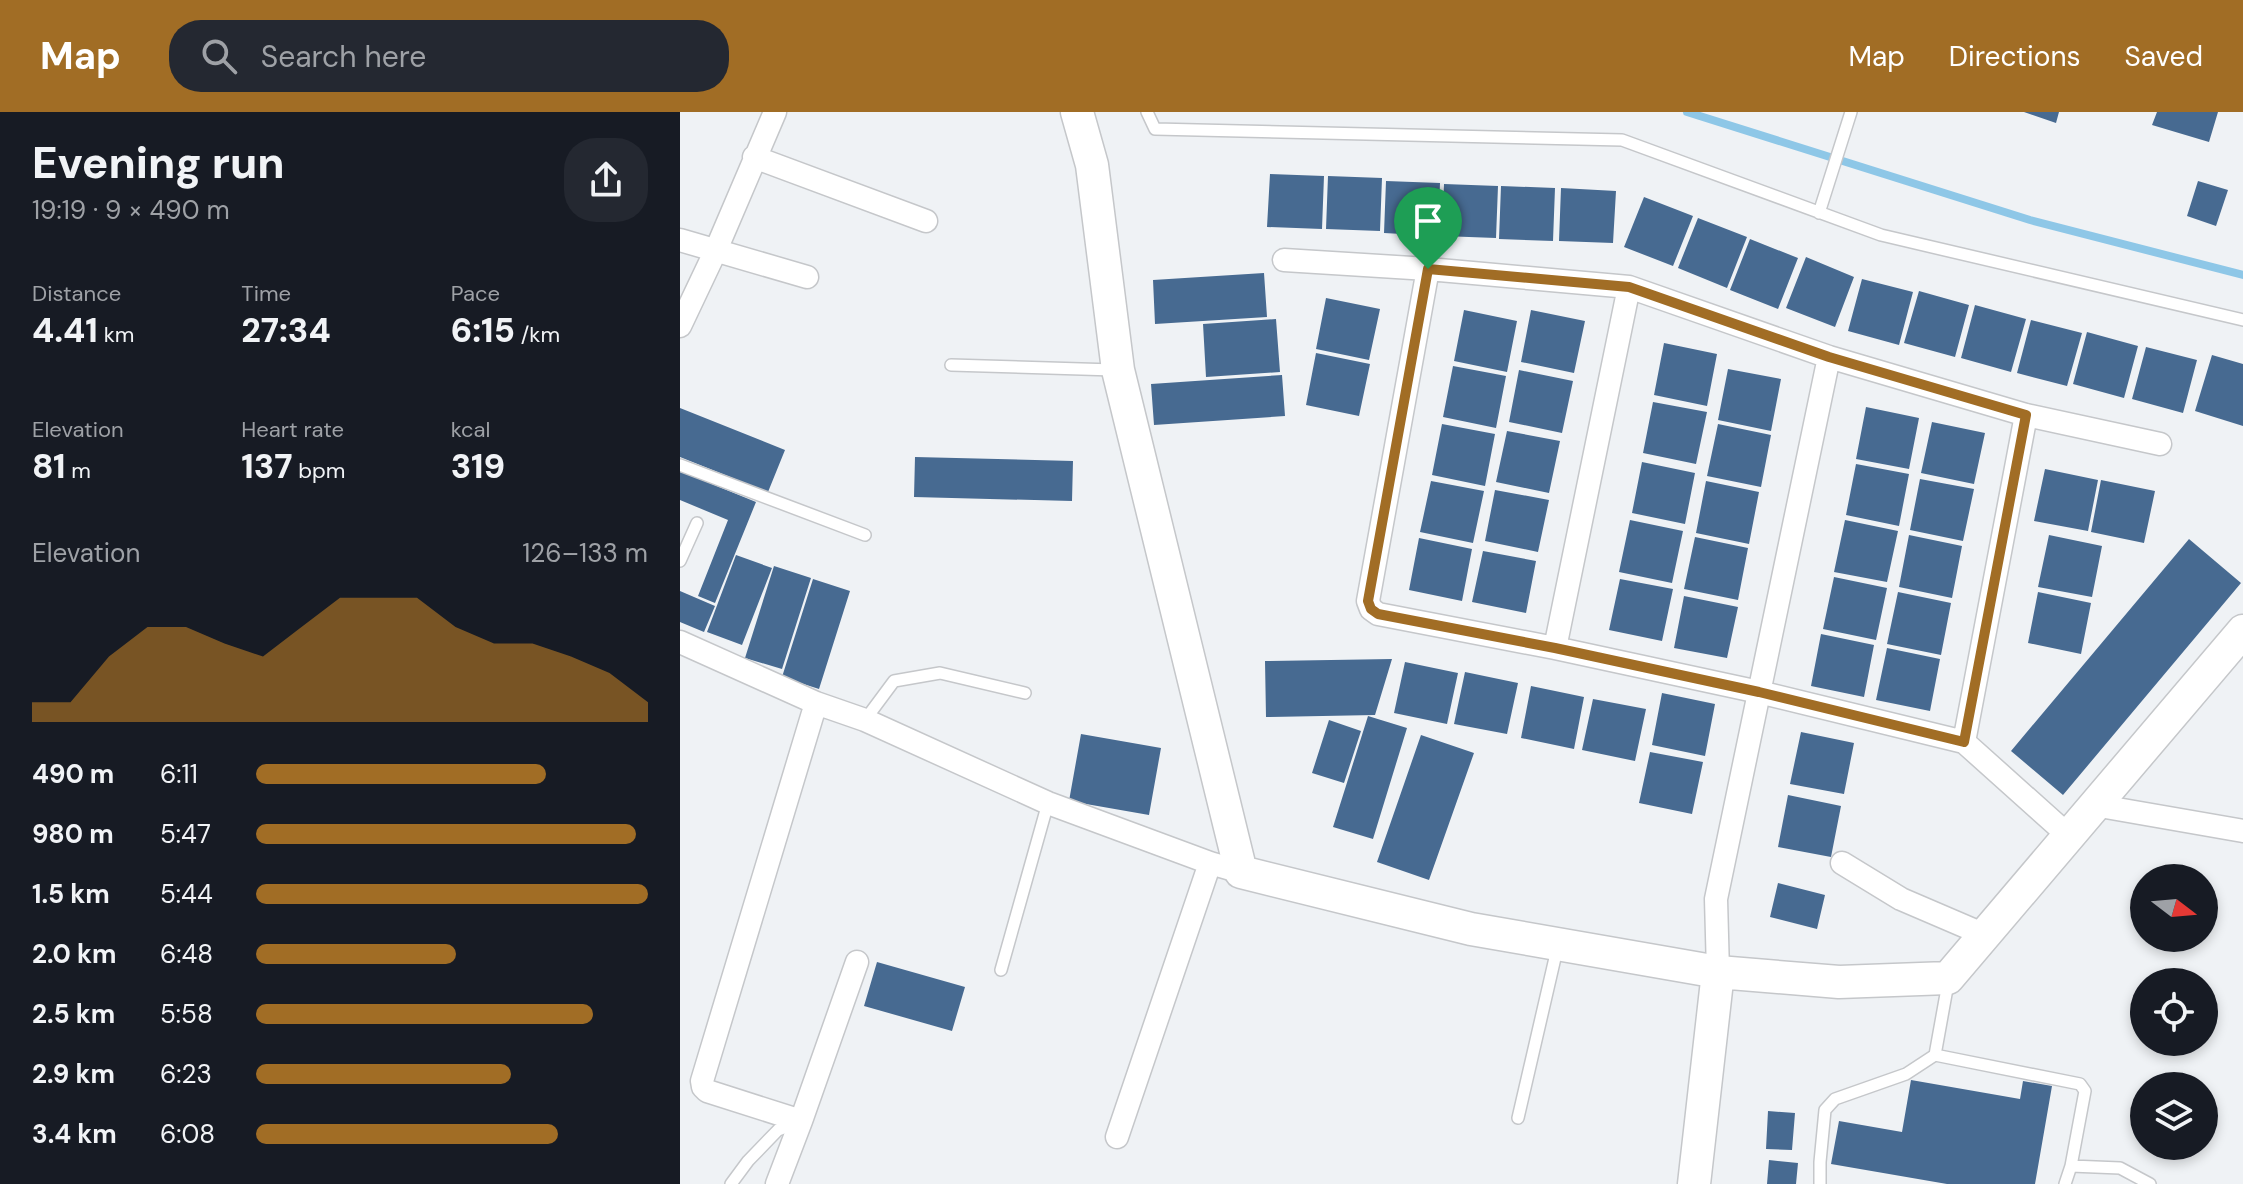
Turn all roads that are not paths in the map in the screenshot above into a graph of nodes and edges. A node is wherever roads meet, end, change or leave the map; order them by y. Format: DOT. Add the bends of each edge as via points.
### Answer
graph roads {
  1 [pos="775,112"];
  2 [pos="1077,112"];
  3 [pos="1147,112"];
  4 [pos="1851,112"];
  5 [pos="754,157"];
  6 [pos="1819,213"];
  7 [pos="926,221"];
  8 [pos="680,240"];
  9 [pos="716,250"];
  10 [pos="1284,260"];
  11 [pos="1428,269"];
  12 [pos="807,277"];
  13 [pos="1629,287"];
  14 [pos="2243,320"];
  15 [pos="680,326"];
  16 [pos="1829,357"];
  17 [pos="951,365"];
  18 [pos="1118,370"];
  19 [pos="2026,415"];
  20 [pos="2160,444"];
  21 [pos="680,465"];
  22 [pos="697,523"];
  23 [pos="865,535"];
  24 [pos="680,561"];
  25 [pos="2243,631"];
  26 [pos="680,642"];
  27 [pos="1555,648"];
  28 [pos="1759,692"];
  29 [pos="1025,693"];
  30 [pos="816,703"];
  31 [pos="865,720"];
  32 [pos="1964,742"];
  33 [pos="1048,803"];
  34 [pos="2094,805"];
  35 [pos="2243,831"];
  36 [pos="2069,836"];
  37 [pos="1842,863"];
  38 [pos="1225,868"];
  39 [pos="1985,935"];
  40 [pos="1558,944"];
  41 [pos="857,962"];
  42 [pos="1001,970"];
  43 [pos="1718,972"];
  44 [pos="1948,978"];
  45 [pos="1935,1055"];
  46 [pos="1518,1118"];
  47 [pos="801,1121"];
  48 [pos="1117,1137"];
  49 [pos="2071,1166"];
  50 [pos="731,1184"];
  51 [pos="777,1184"];
  52 [pos="1694,1184"];
  53 [pos="1820,1184"];
  54 [pos="2065,1184"];
  55 [pos="2150,1184"];
  1 -- 5 [label="street"];
  2 -- 18 [label="street" via="1092,165"];
  3 -- 6 [label="lane" via="1155,129 1622,140"];
  4 -- 6 [label="lane"];
  5 -- 7 [label="street"];
  5 -- 9 [label="street"];
  6 -- 14 [label="lane" via="1881,235"];
  8 -- 9 [label="street"];
  9 -- 12 [label="street"];
  9 -- 15 [label="street"];
  10 -- 11 [label="street"];
  11 -- 13 [label="street"];
  11 -- 27 [label="street" via="1368,601 1378,614"];
  13 -- 16 [label="street"];
  13 -- 27 [label="street"];
  16 -- 19 [label="street"];
  16 -- 28 [label="street"];
  17 -- 18 [label="lane"];
  18 -- 38 [label="street"];
  19 -- 20 [label="street"];
  19 -- 32 [label="street"];
  21 -- 23 [label="lane"];
  22 -- 24 [label="lane"];
  25 -- 34 [label="street"];
  26 -- 30 [label="street"];
  27 -- 28 [label="street"];
  28 -- 32 [label="street"];
  28 -- 43 [label="street" via="1716,899"];
  29 -- 31 [label="lane" via="940,673 894,681"];
  30 -- 31 [label="street"];
  30 -- 47 [label="street" via="702,1081 707,1091"];
  31 -- 33 [label="street"];
  32 -- 36 [label="street"];
  33 -- 38 [label="street"];
  33 -- 42 [label="lane"];
  34 -- 35 [label="street"];
  34 -- 36 [label="street"];
  36 -- 39 [label="street"];
  37 -- 39 [label="street" via="1901,899"];
  38 -- 40 [label="street" via="1471,929"];
  38 -- 48 [label="street"];
  39 -- 44 [label="street"];
  40 -- 43 [label="street"];
  40 -- 46 [label="lane"];
  41 -- 47 [label="street"];
  43 -- 44 [label="street" via="1839,982"];
  43 -- 52 [label="street"];
  44 -- 45 [label="lane"];
  45 -- 49 [label="lane" via="2080,1084 2085,1091"];
  45 -- 53 [label="lane" via="1906,1074 1835,1099 1825,1110"];
  47 -- 50 [label="lane" via="778,1130"];
  47 -- 51 [label="street"];
  49 -- 54 [label="lane"];
  49 -- 55 [label="lane" via="2120,1168"];
}
